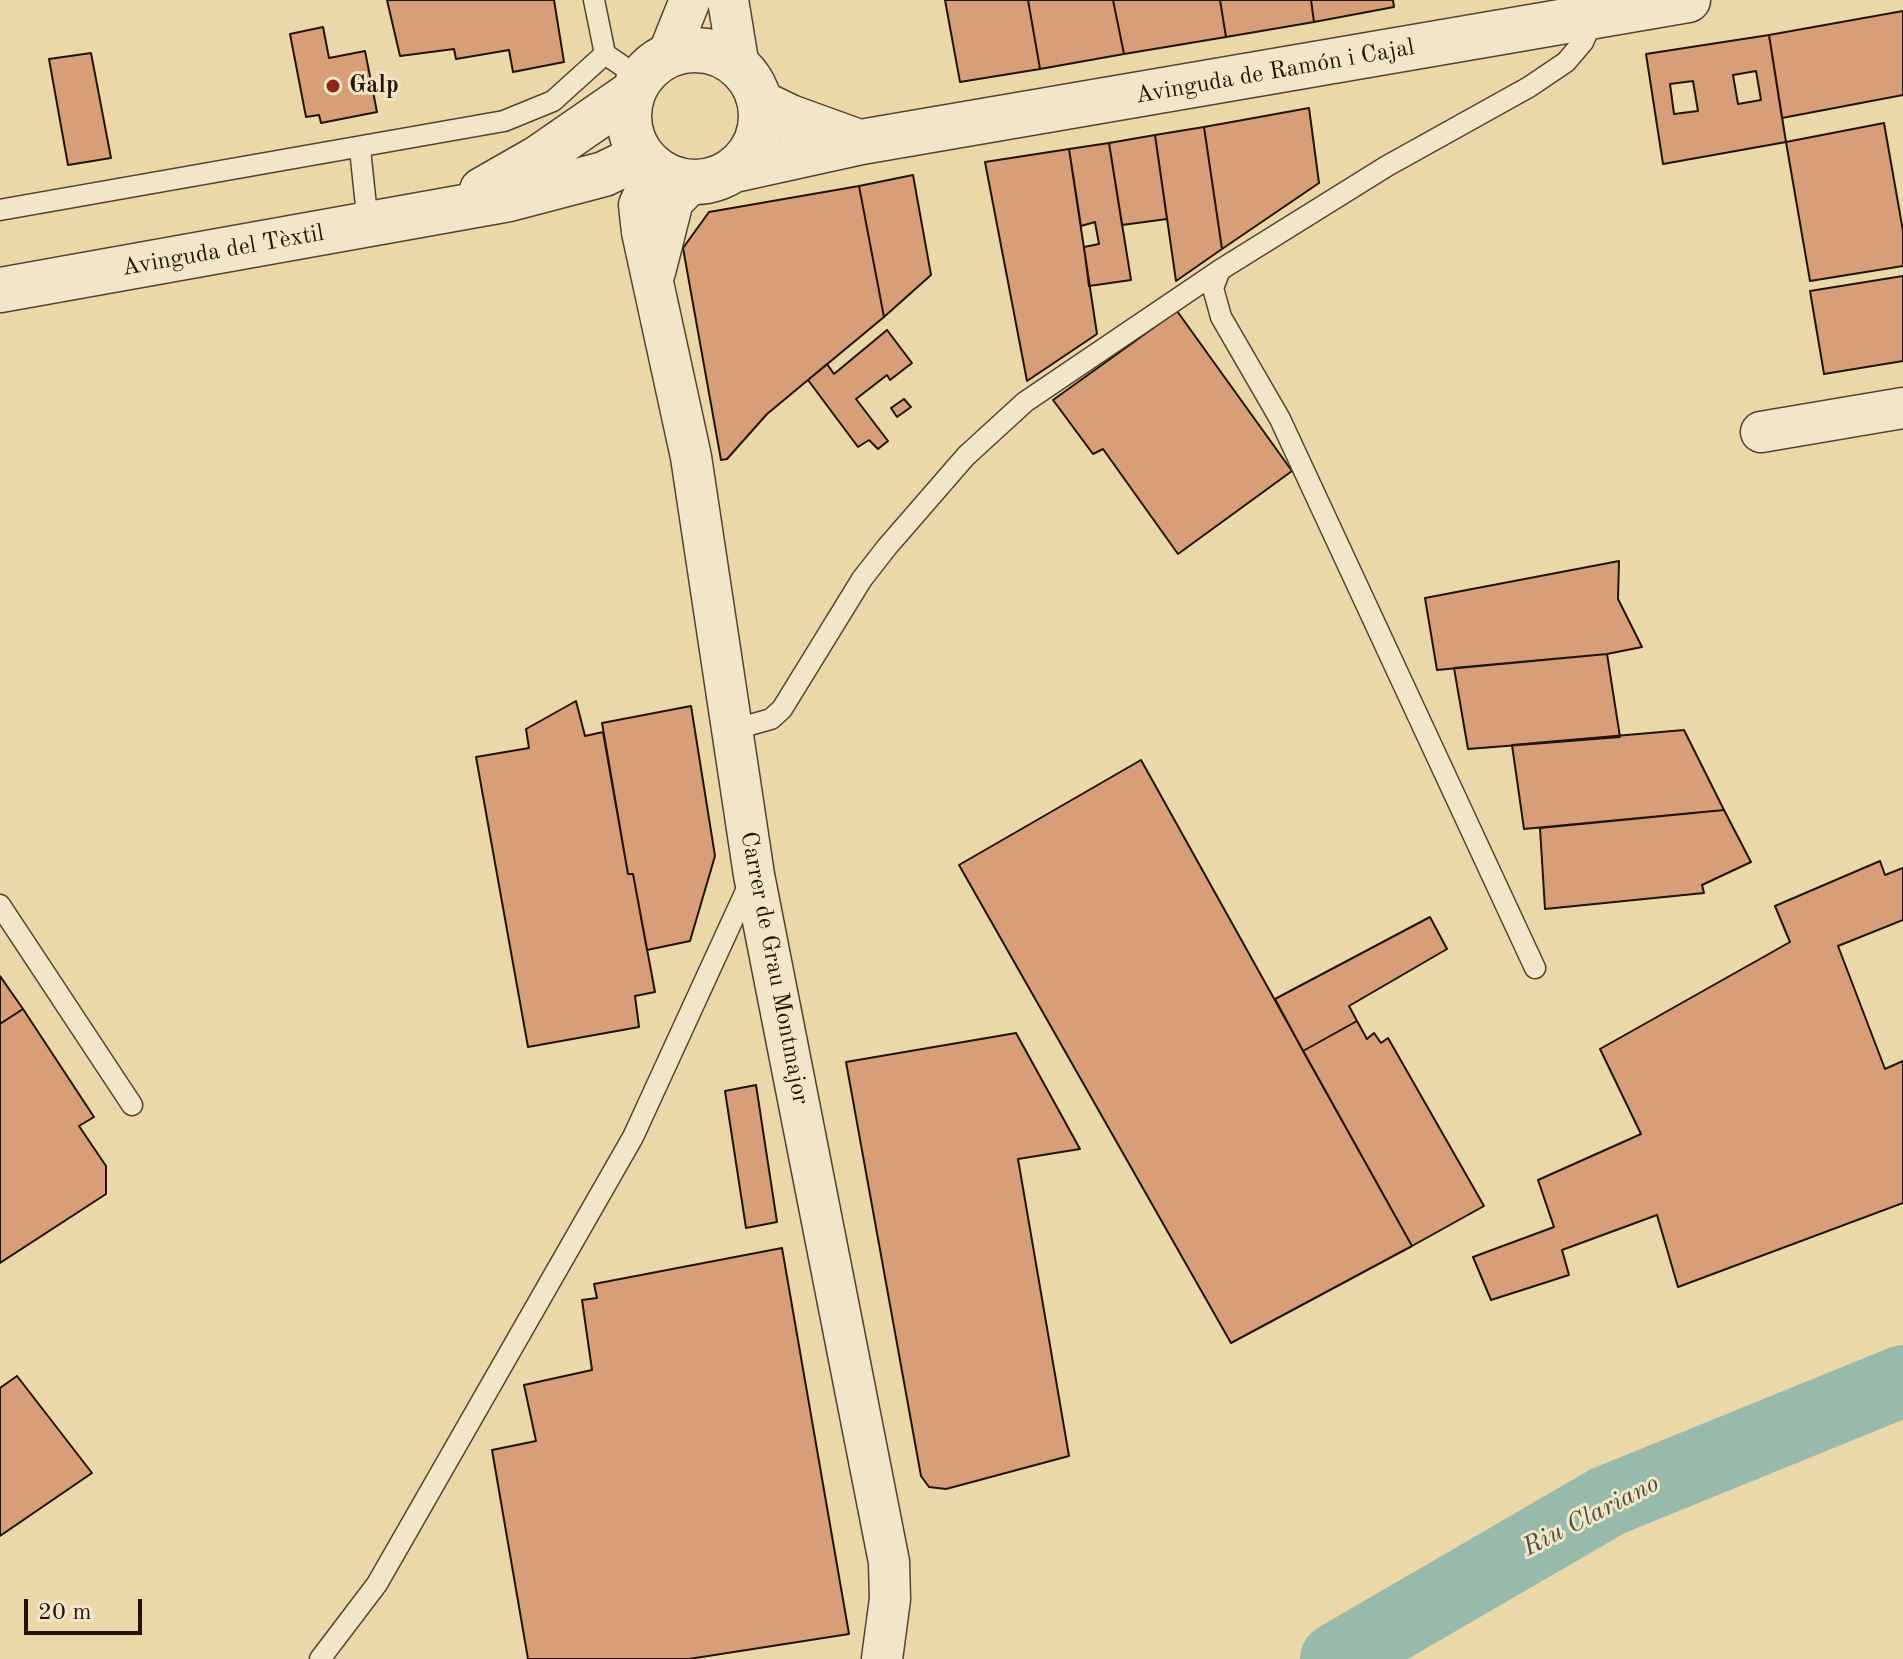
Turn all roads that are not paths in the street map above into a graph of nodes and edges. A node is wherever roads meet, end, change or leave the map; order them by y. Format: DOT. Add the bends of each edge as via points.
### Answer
graph roads {
  1 [pos="594,0"];
  2 [pos="690,0"];
  3 [pos="728,0"];
  4 [pos="1688,0"];
  5 [pos="1587,18"];
  6 [pos="605,54"];
  7 [pos="647,76"];
  8 [pos="748,81"];
  9 [pos="861,142"];
  10 [pos="360,149"];
  11 [pos="662,170"];
  12 [pos="734,170"];
  13 [pos="0,210"];
  14 [pos="445,211"];
  15 [pos="368,225"];
  16 [pos="1220,270"];
  17 [pos="0,290"];
  18 [pos="1903,408"];
  19 [pos="1761,432"];
  20 [pos="732,730"];
  21 [pos="754,875"];
  22 [pos="0,905"];
  23 [pos="1535,968"];
  24 [pos="132,1105"];
  25 [pos="320,1659"];
  26 [pos="882,1659"];
  1 -- 6 [label="lane"];
  2 -- 7 [label="street"];
  3 -- 8 [label="street"];
  4 -- 5 [label="street, Avinguda de Ramón i Cajal"];
  5 -- 9 [label="street, Avinguda de Ramón i Cajal"];
  5 -- 16 [label="lane" via="1588,31 1574,54 1542,79 1387,166"];
  6 -- 7 [label="lane"];
  6 -- 10 [label="lane" via="535,111"];
  7 -- 8 [label="street" via="705,51 723,56"];
  7 -- 11 [label="street" via="629,126"];
  7 -- 14 [label="street, Avinguda del Tèxtil" via="538,158"];
  8 -- 9 [label="street, Avinguda de Ramón i Cajal" via="763,104"];
  8 -- 12 [label="street" via="760,128 755,144"];
  9 -- 12 [label="street, Avinguda de Ramón i Cajal"];
  10 -- 13 [label="lane"];
  10 -- 15 [label="lane"];
  11 -- 12 [label="street" via="721,178"];
  11 -- 14 [label="street, Avinguda del Tèxtil" via="604,174"];
  11 -- 20 [label="street, Carrer de Grau Montmajor" via="639,205 691,457"];
  14 -- 15 [label="street, Avinguda del Tèxtil"];
  15 -- 17 [label="street, Avinguda del Tèxtil"];
  16 -- 20 [label="lane" via="1060,376 966,456 862,579 782,709 771,719"];
  16 -- 23 [label="lane" via="1213,288 1221,317 1280,419"];
  18 -- 19 [label="street"];
  20 -- 21 [label="street, Carrer de Grau Montmajor"];
  21 -- 25 [label="lane" via="633,1137 377,1584"];
  21 -- 26 [label="street, Carrer de Grau Montmajor" via="889,1562"];
  22 -- 24 [label="lane"];
}
